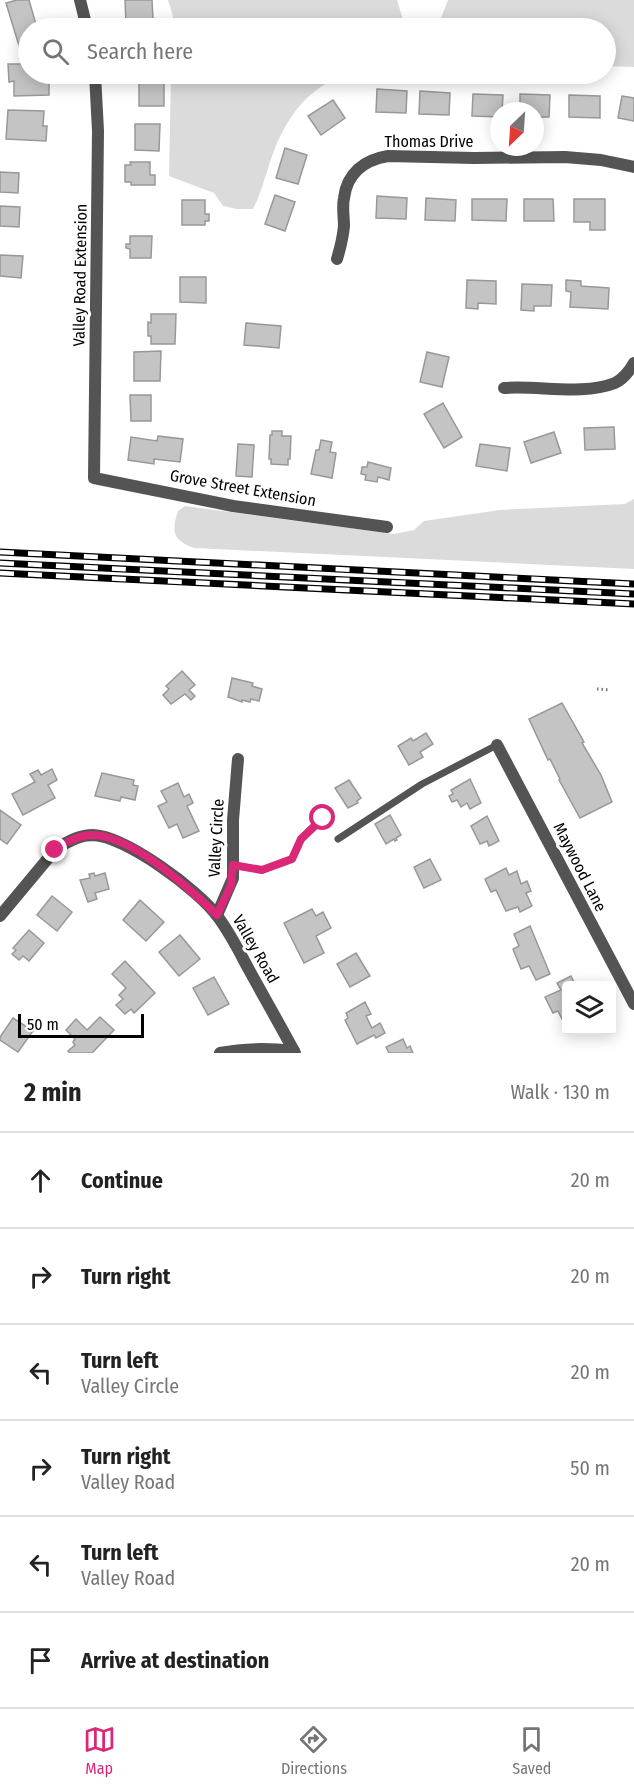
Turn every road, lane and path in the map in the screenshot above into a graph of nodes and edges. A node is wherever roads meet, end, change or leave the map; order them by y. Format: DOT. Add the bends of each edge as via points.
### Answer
graph roads {
  1 [pos="80,0"];
  2 [pos="84,18"];
  3 [pos="96,84"];
  4 [pos="634,167"];
  5 [pos="337,259"];
  6 [pos="634,363"];
  7 [pos="504,388"];
  8 [pos="94,478"];
  9 [pos="387,527"];
  10 [pos="597,689"];
  11 [pos="610,690"];
  12 [pos="497,745"];
  13 [pos="238,759"];
  14 [pos="323,818"];
  15 [pos="338,839"];
  16 [pos="233,865"];
  17 [pos="217,915"];
  18 [pos="0,916"];
  19 [pos="634,1004"];
  20 [pos="295,1052"];
  21 [pos="219,1053"];
  1 -- 2 [label="street"];
  3 -- 8 [label="street, Valley Road Extension" via="99,131"];
  4 -- 5 [label="street, Thomas Drive" via="566,157 374,158 352,174 346,186 344,227"];
  6 -- 7 [label="street" via="615,382 593,388"];
  8 -- 9 [label="street, Grove Street Extension" via="233,506"];
  10 -- 11 [label="path"];
  12 -- 15 [label="lane" via="422,784"];
  12 -- 19 [label="street, Maywood Lane"];
  13 -- 16 [label="street, Valley Circle" via="232,820"];
  14 -- 16 [label="path" via="301,839 292,859 262,870"];
  16 -- 17 [label="street, Valley Circle" via="231,885"];
  17 -- 18 [label="street, Valley Road" via="186,886 133,849 93,835 78,837 55,850"];
  17 -- 20 [label="street, Valley Road"];
  20 -- 21 [label="street" via="267,1048"];
}
